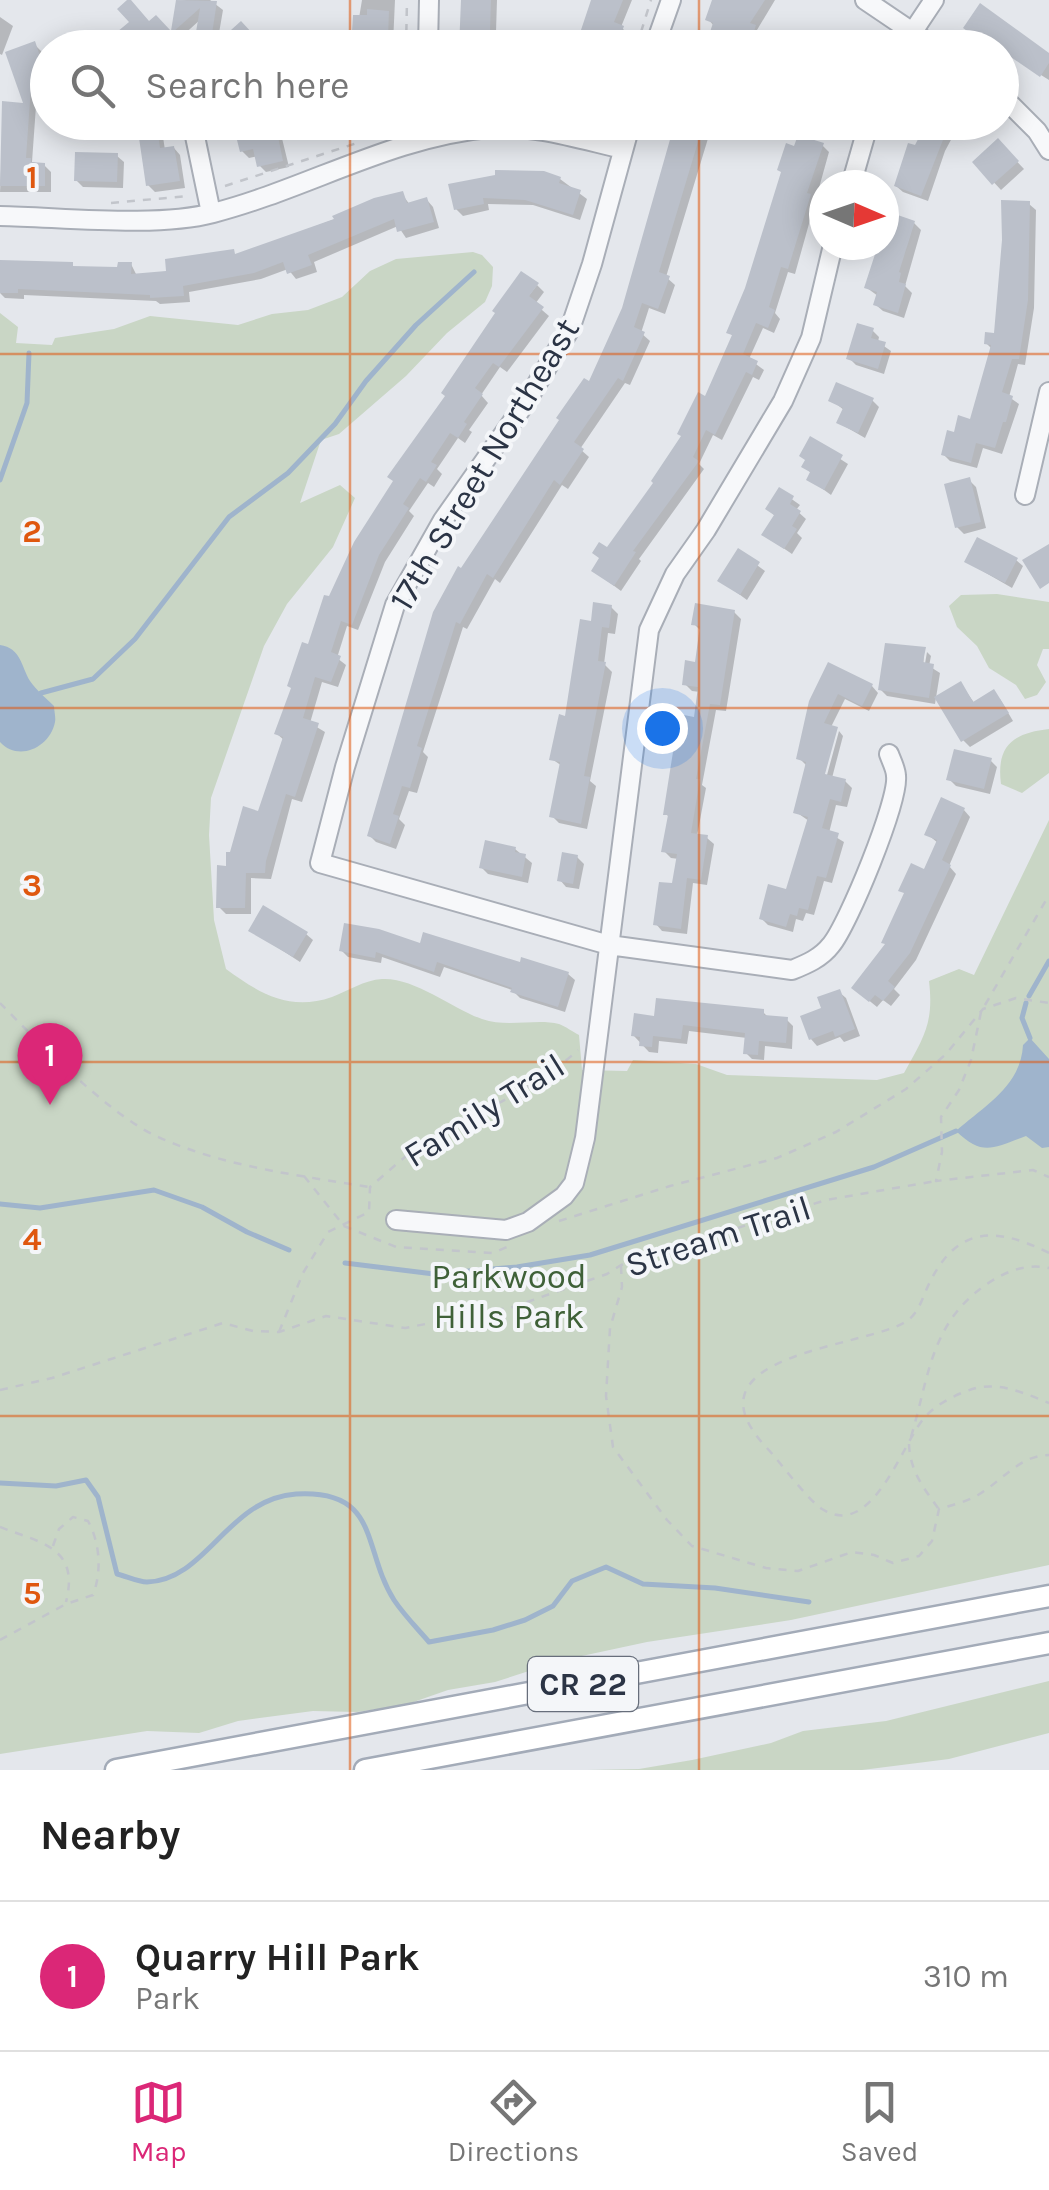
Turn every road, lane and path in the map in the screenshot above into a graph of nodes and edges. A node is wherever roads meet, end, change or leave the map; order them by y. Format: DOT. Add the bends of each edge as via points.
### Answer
graph roads {
  1 [pos="408,0"];
  2 [pos="428,0"];
  3 [pos="650,0"];
  4 [pos="672,0"];
  5 [pos="865,0"];
  6 [pos="934,0"];
  7 [pos="407,30"];
  8 [pos="428,30"];
  9 [pos="642,30"];
  10 [pos="661,30"];
  11 [pos="912,30"];
  12 [pos="1019,113"];
  13 [pos="196,140"];
  14 [pos="401,140"];
  15 [pos="581,140"];
  16 [pos="626,140"];
  17 [pos="864,140"];
  18 [pos="623,149"];
  19 [pos="1049,150"];
  20 [pos="855,170"];
  21 [pos="211,214"];
  22 [pos="0,216"];
  23 [pos="829,260"];
  24 [pos="1049,392"];
  25 [pos="1025,495"];
  26 [pos="889,754"];
  27 [pos="1049,895"];
  28 [pos="609,945"];
  29 [pos="1049,1003"];
  30 [pos="0,1004"];
  31 [pos="983,1008"];
  32 [pos="598,1032"];
  33 [pos="304,1176"];
  34 [pos="1049,1177"];
  35 [pos="936,1181"];
  36 [pos="370,1187"];
  37 [pos="396,1220"];
  38 [pos="552,1224"];
  39 [pos="344,1226"];
  40 [pos="520,1240"];
  41 [pos="1049,1253"];
  42 [pos="621,1265"];
  43 [pos="1049,1268"];
  44 [pos="279,1332"];
  45 [pos="0,1390"];
  46 [pos="1049,1402"];
  47 [pos="909,1443"];
  48 [pos="1049,1455"];
  49 [pos="939,1510"];
  50 [pos="0,1527"];
  51 [pos="53,1546"];
  52 [pos="1049,1596"];
  53 [pos="66,1604"];
  54 [pos="0,1640"];
  55 [pos="1049,1642"];
  56 [pos="116,1770"];
  57 [pos="365,1770"];
  1 -- 7 [label="path"];
  2 -- 8 [label="street"];
  3 -- 9 [label="path"];
  4 -- 10 [label="street"];
  5 -- 11 [label="street"];
  6 -- 11 [label="street"];
  12 -- 19 [label="street"];
  13 -- 21 [label="street"];
  14 -- 21 [label="street"];
  15 -- 18 [label="street"];
  16 -- 18 [label="street, 17th Street Northeast"];
  17 -- 20 [label="street"];
  18 -- 28 [label="street, 17th Street Northeast" via="570,328 395,605 320,864"];
  21 -- 22 [label="street"];
  23 -- 28 [label="street" via="811,338 783,400 674,574 649,630"];
  24 -- 25 [label="street"];
  26 -- 28 [label="street" via="894,799 846,921 812,962 792,970"];
  27 -- 31 [label="path"];
  28 -- 32 [label="street"];
  29 -- 31 [label="path" via="1016,998"];
  30 -- 33 [label="path, Family Trail" via="150,1133 210,1156"];
  31 -- 35 [label="path" via="959,1090 941,1117"];
  31 -- 38 [label="path" via="906,1090 836,1132 777,1158"];
  32 -- 36 [label="path, Family Trail" via="566,1062 420,1145"];
  32 -- 37 [label="street" via="585,1138 564,1196 506,1230"];
  33 -- 36 [label="path, Family Trail"];
  33 -- 39 [label="path"];
  34 -- 35 [label="path, Stream Trail" via="1034,1170"];
  35 -- 42 [label="path, Stream Trail" via="826,1200"];
  36 -- 39 [label="path, Family Trail" via="369,1212"];
  39 -- 40 [label="path" via="396,1247 452,1252 493,1253"];
  39 -- 44 [label="path" via="328,1232"];
  41 -- 47 [label="path" via="1004,1236 977,1235 954,1246 908,1320 796,1354 756,1378 746,1393 751,1432 827,1512 846,1514 883,1490"];
  42 -- 44 [label="path, Stream Trail" via="513,1307 405,1328 326,1316"];
  42 -- 49 [label="path" via="606,1396 613,1448 692,1546 737,1562 798,1571 852,1552 893,1563 920,1556 932,1541"];
  43 -- 47 [label="path" via="1032,1264 998,1276 946,1322"];
  44 -- 45 [label="path" via="223,1323"];
  46 -- 47 [label="path" via="1010,1388 978,1387 924,1417"];
  47 -- 49 [label="path" via="920,1485"];
  48 -- 49 [label="path" via="1017,1465 975,1496"];
  50 -- 51 [label="path"];
  51 -- 53 [label="path" via="70,1573"];
  51 -- 53 [label="path" via="73,1518 88,1521 96,1536 93,1594"];
  52 -- 56 [label="main road, CR 22"];
  53 -- 54 [label="path"];
  55 -- 57 [label="main road, CR 22"];
}
